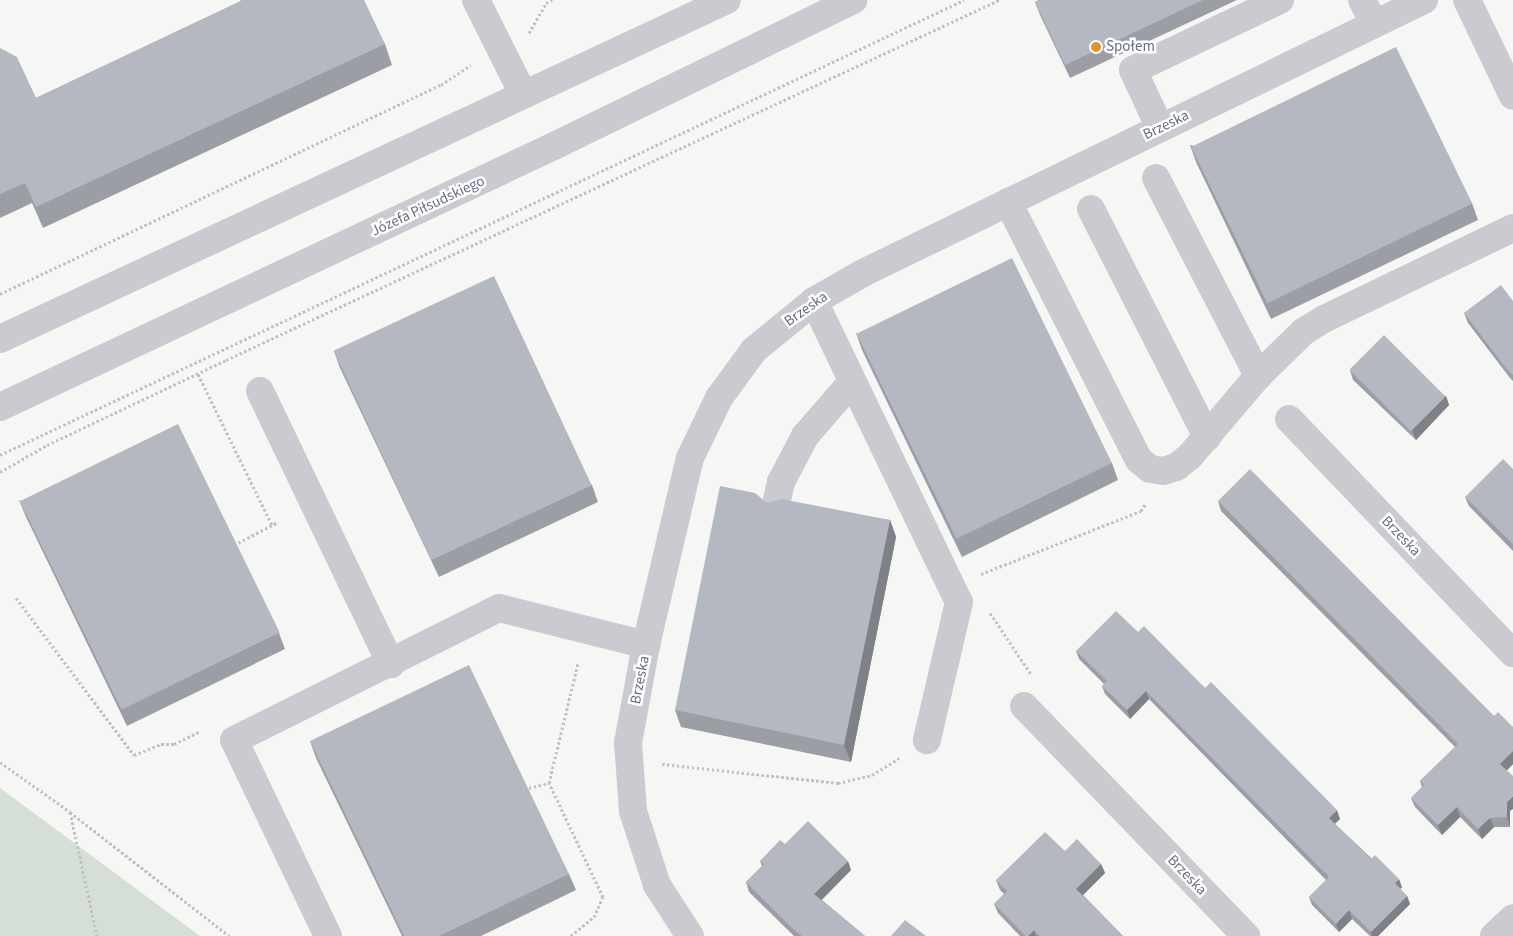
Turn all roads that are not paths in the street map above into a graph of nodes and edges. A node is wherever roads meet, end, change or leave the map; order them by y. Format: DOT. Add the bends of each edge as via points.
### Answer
graph roads {
  1 [pos="476,0"];
  2 [pos="727,0"];
  3 [pos="853,0"];
  4 [pos="1280,0"];
  5 [pos="1362,0"];
  6 [pos="1424,0"];
  7 [pos="1467,0"];
  8 [pos="1374,24"];
  9 [pos="523,94"];
  10 [pos="1513,96"];
  11 [pos="1160,128"];
  12 [pos="1156,178"];
  13 [pos="1008,202"];
  14 [pos="1091,209"];
  15 [pos="1513,228"];
  16 [pos="814,301"];
  17 [pos="0,339"];
  18 [pos="1258,376"];
  19 [pos="852,383"];
  20 [pos="260,391"];
  21 [pos="0,407"];
  22 [pos="1289,419"];
  23 [pos="1207,437"];
  24 [pos="776,506"];
  25 [pos="646,645"];
  26 [pos="1513,653"];
  27 [pos="391,664"];
  28 [pos="1024,706"];
  29 [pos="927,740"];
  30 [pos="1513,918"];
  31 [pos="328,936"];
  32 [pos="690,936"];
  33 [pos="1246,936"];
  34 [pos="1494,936"];
  1 -- 9 [label="street"];
  2 -- 9 [label="street"];
  3 -- 21 [label="street, Józefa Piłsudskiego" via="547,150"];
  4 -- 11 [label="street" via="1133,70"];
  5 -- 8 [label="street"];
  6 -- 8 [label="street, Brzeska"];
  7 -- 10 [label="street"];
  8 -- 11 [label="street, Brzeska"];
  9 -- 17 [label="street"];
  11 -- 13 [label="street, Brzeska"];
  12 -- 18 [label="street"];
  13 -- 16 [label="street, Brzeska"];
  13 -- 23 [label="street" via="1139,460 1150,469 1163,471 1176,467"];
  14 -- 23 [label="street"];
  15 -- 18 [label="street" via="1324,319 1303,332"];
  16 -- 19 [label="street"];
  16 -- 25 [label="street, Brzeska" via="754,350 719,398 694,449"];
  18 -- 23 [label="street"];
  19 -- 24 [label="street" via="805,436 781,482"];
  19 -- 29 [label="street" via="959,582 958,602"];
  20 -- 27 [label="street"];
  22 -- 26 [label="street, Brzeska"];
  25 -- 27 [label="street" via="499,608"];
  25 -- 32 [label="street, Brzeska" via="628,744 632,811 657,885"];
  27 -- 31 [label="street" via="234,740"];
  28 -- 33 [label="street, Brzeska"];
  30 -- 34 [label="street"];
}
